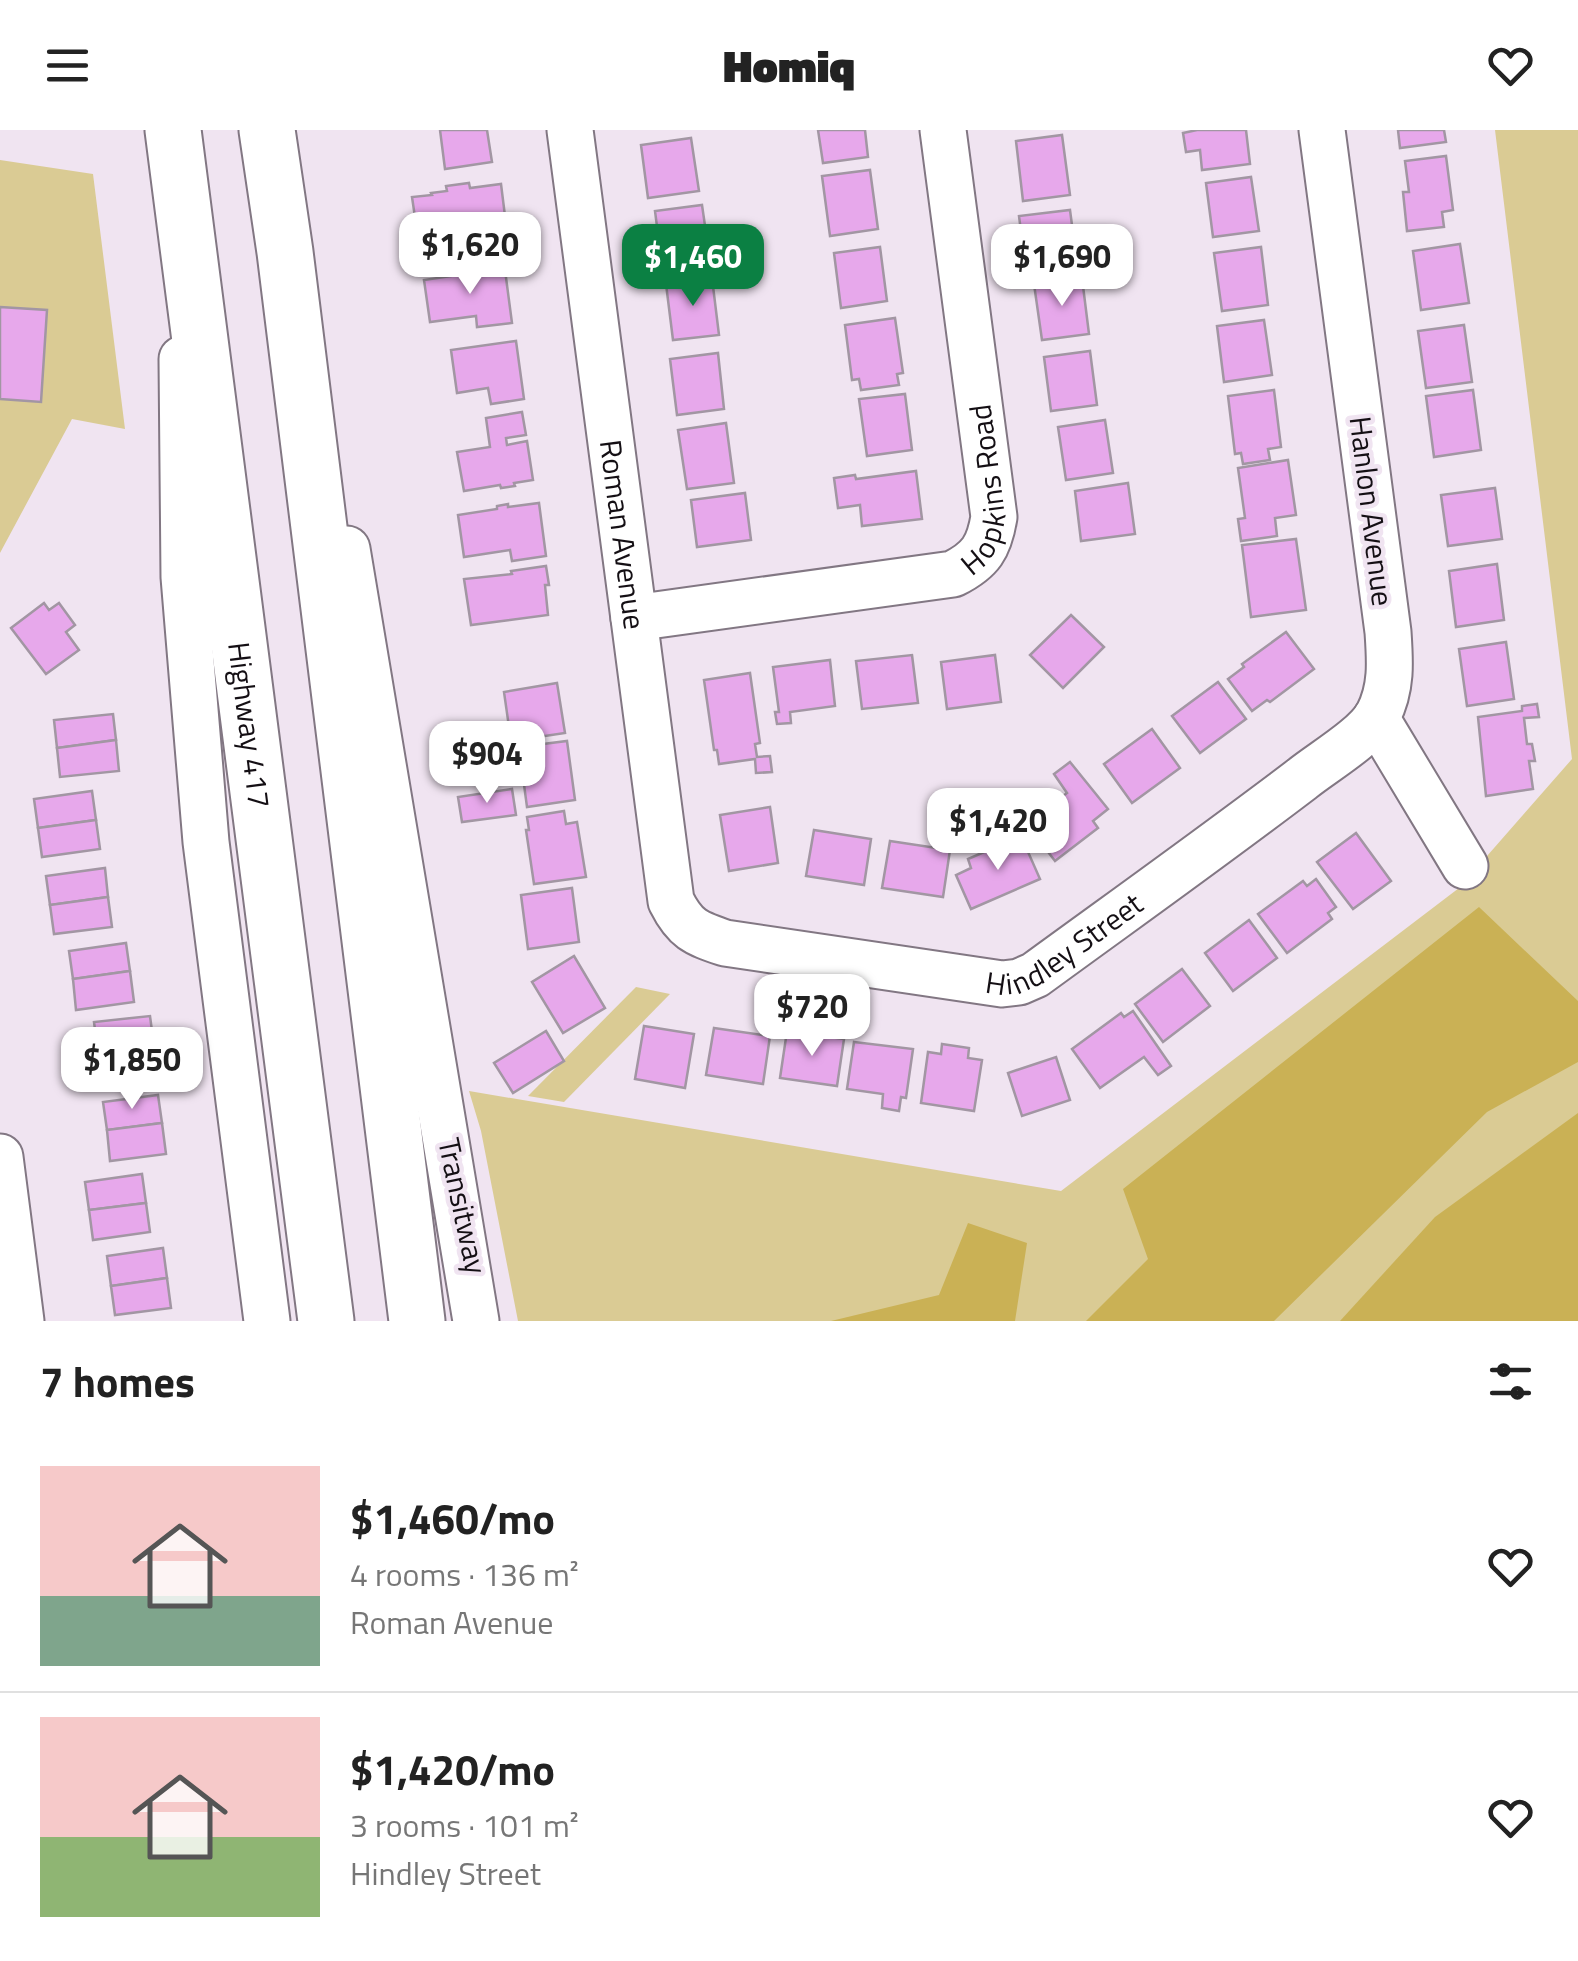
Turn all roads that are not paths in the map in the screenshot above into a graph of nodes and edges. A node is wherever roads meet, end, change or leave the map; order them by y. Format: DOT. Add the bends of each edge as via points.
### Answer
graph roads {
  1 [pos="267,130"];
  2 [pos="570,130"];
  3 [pos="943,130"];
  4 [pos="1322,130"];
  5 [pos="176,156"];
  6 [pos="285,252"];
  7 [pos="634,618"];
  8 [pos="1376,718"];
  9 [pos="1466,866"];
  10 [pos="692,931"];
  11 [pos="438,1090"];
  12 [pos="0,1157"];
  13 [pos="20,1321"];
  14 [pos="267,1321"];
  15 [pos="326,1321"];
  16 [pos="418,1321"];
  17 [pos="476,1321"];
  18 [pos="488,1321"];
  1 -- 6 [label="highway"];
  2 -- 7 [label="street, Roman Avenue"];
  3 -- 7 [label="street, Hopkins Road" via="994,517 982,553 953,574"];
  4 -- 8 [label="street, Hanlon Avenue" via="1388,632 1391,671"];
  5 -- 14 [label="street" via="184,576 206,842"];
  5 -- 15 [label="highway, Highway 417"];
  6 -- 11 [label="street" via="344,536"];
  6 -- 16 [label="highway"];
  7 -- 10 [label="street, Roman Avenue" via="671,900"];
  8 -- 9 [label="street"];
  8 -- 10 [label="street, Hindley Street" via="1275,799 1019,982 725,943"];
  11 -- 17 [label="street"];
  11 -- 18 [label="street, Transitway"];
  12 -- 13 [label="street"];
}
